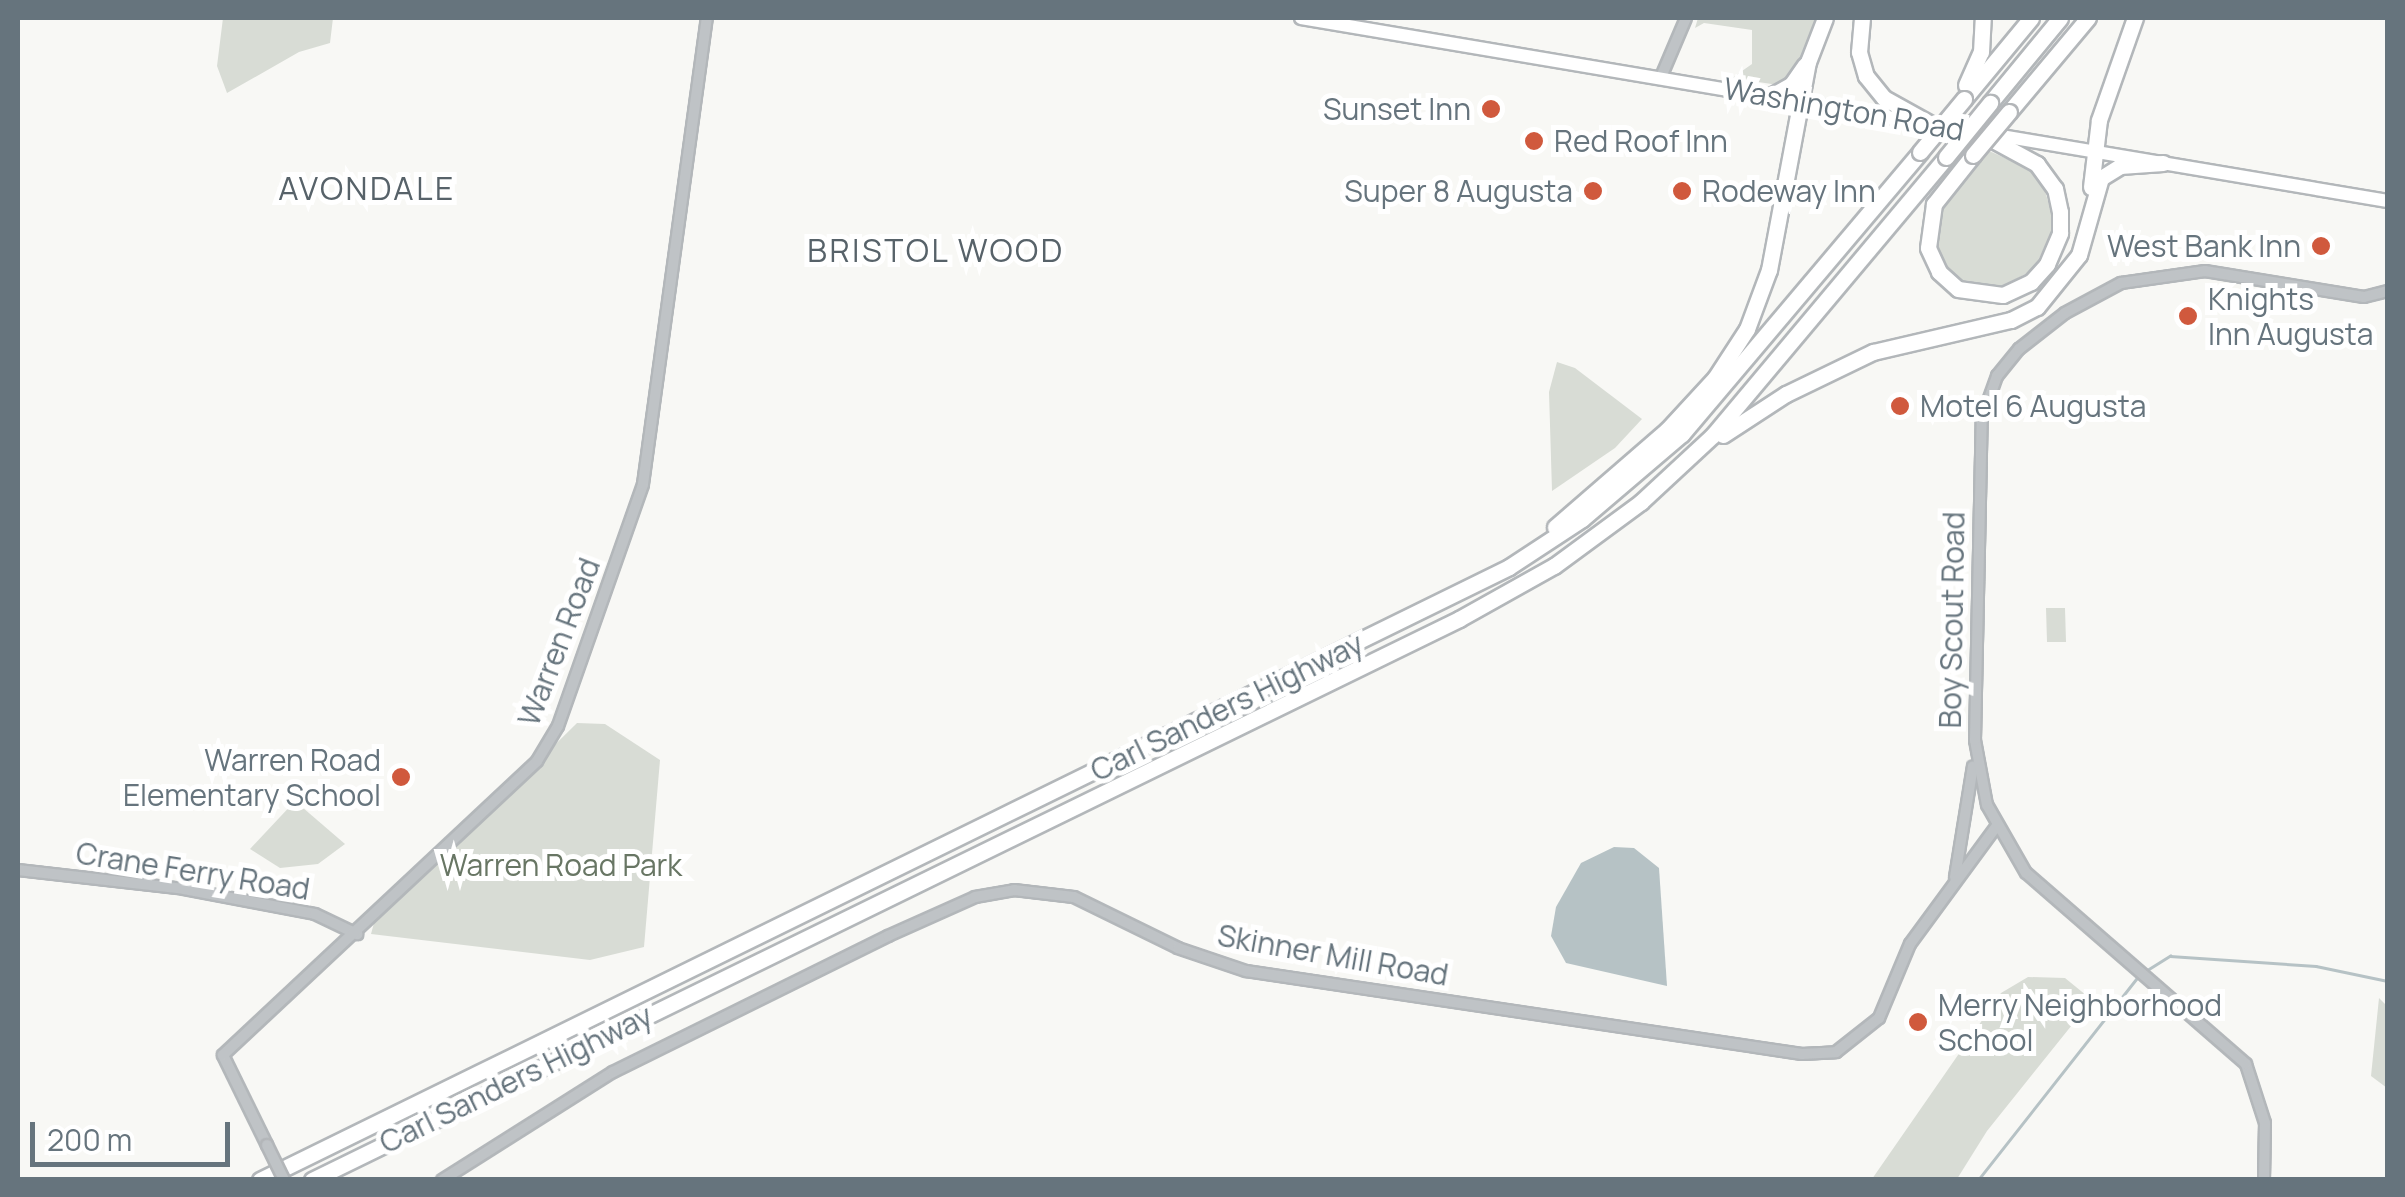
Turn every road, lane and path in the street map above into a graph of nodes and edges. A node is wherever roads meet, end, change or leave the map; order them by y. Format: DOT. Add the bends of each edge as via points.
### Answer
graph roads {
  1 [pos="707,18"];
  2 [pos="1301,18"];
  3 [pos="1686,18"];
  4 [pos="1825,18"];
  5 [pos="1862,18"];
  6 [pos="1983,18"];
  7 [pos="2031,18"];
  8 [pos="2060,18"];
  9 [pos="2088,18"];
  10 [pos="2135,18"];
  11 [pos="1808,62"];
  12 [pos="1661,77"];
  13 [pos="1769,96"];
  14 [pos="1960,99"];
  15 [pos="1802,102"];
  16 [pos="1929,124"];
  17 [pos="1978,132"];
  18 [pos="2095,151"];
  19 [pos="2163,163"];
  20 [pos="2388,201"];
  21 [pos="2079,255"];
  22 [pos="2388,291"];
  23 [pos="1669,478"];
  24 [pos="1509,566"];
  25 [pos="1975,740"];
  26 [pos="1996,826"];
  27 [pos="18,870"];
  28 [pos="1954,880"];
  29 [pos="357,934"];
  30 [pos="260,1180"];
  31 [pos="284,1180"];
  32 [pos="312,1180"];
  33 [pos="442,1180"];
  34 [pos="2264,1180"];
  1 -- 29 [label="street, Warren Road" via="644,484 560,723 537,761"];
  2 -- 12 [label="main road, Washington Road"];
  3 -- 12 [label="street"];
  4 -- 11 [label="highway"];
  5 -- 16 [label="highway" via="1859,52 1866,76 1884,98"];
  6 -- 14 [label="highway" via="1981,52"];
  7 -- 14 [label="highway, Carl Sanders Highway"];
  8 -- 23 [label="highway, Carl Sanders Highway, bridge" via="1737,409"];
  9 -- 17 [label="highway, bridge" via="2009,112 1973,155 1934,204 1928,248 1939,272 1958,288 2002,296 2030,282 2046,264 2060,233 2060,212 2055,189 2037,164"];
  10 -- 18 [label="highway" via="2104,102"];
  11 -- 13 [label="highway" via="1791,85"];
  11 -- 15 [label="highway"];
  12 -- 13 [label="main road, Washington Road"];
  13 -- 15 [label="main road, Washington Road"];
  14 -- 24 [label="highway, Carl Sanders Highway, bridge" via="1682,434 1582,519"];
  15 -- 16 [label="main road, Washington Road"];
  15 -- 24 [label="highway" via="1769,270 1736,348 1648,449"];
  16 -- 17 [label="main road, Washington Road"];
  17 -- 18 [label="main road, Washington Road"];
  18 -- 19 [label="main road, Washington Road"];
  18 -- 21 [label="highway"];
  19 -- 20 [label="main road, Washington Road"];
  19 -- 21 [label="highway" via="2120,166 2101,178"];
  21 -- 23 [label="highway" via="2056,290 2027,313 1855,360 1770,402"];
  22 -- 25 [label="street, Boy Scout Road" via="2364,297 2226,273 2161,273 2094,295 2012,357 1988,394 1982,418"];
  23 -- 32 [label="highway, Carl Sanders Highway" via="1583,547 1492,602"];
  24 -- 30 [label="highway, Carl Sanders Highway"];
  25 -- 26 [label="street, Boy Scout Road" via="1980,783"];
  25 -- 28 [label="street"];
  26 -- 28 [label="street, Skinner Mill Road"];
  26 -- 34 [label="street, Boy Scout Road" via="2026,873 2246,1064 2265,1123"];
  27 -- 29 [label="street, Crane Ferry Road" via="315,914"];
  28 -- 33 [label="street, Skinner Mill Road" via="1902,959 1879,1018 1853,1044 1818,1055 1246,971 1178,948 1074,897 1035,889 992,893 888,936 613,1072"];
  29 -- 31 [label="street, Warren Road, bridge" via="224,1055"];
}
